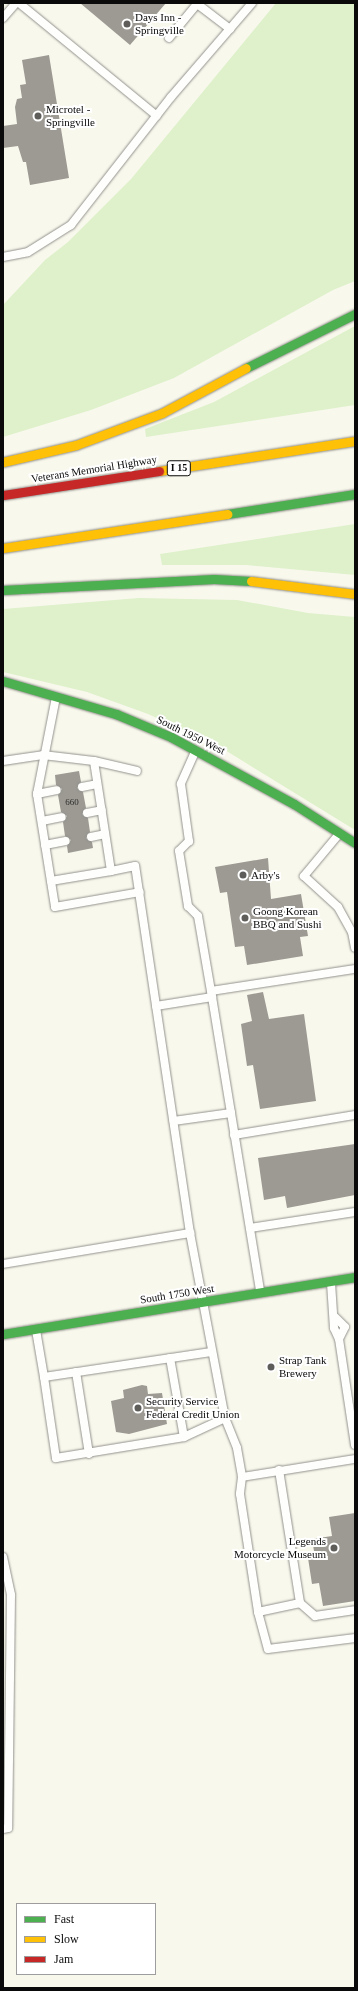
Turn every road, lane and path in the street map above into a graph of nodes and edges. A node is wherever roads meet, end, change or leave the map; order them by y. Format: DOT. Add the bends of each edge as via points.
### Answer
graph roads {
  1 [pos="17,3"];
  2 [pos="196,3"];
  3 [pos="252,3"];
  4 [pos="3,18"];
  5 [pos="230,30"];
  6 [pos="169,38"];
  7 [pos="157,116"];
  8 [pos="3,257"];
  9 [pos="355,304"];
  10 [pos="355,314"];
  11 [pos="240,373"];
  12 [pos="355,442"];
  13 [pos="3,462"];
  14 [pos="355,494"];
  15 [pos="3,496"];
  16 [pos="3,548"];
  17 [pos="3,590"];
  18 [pos="355,594"];
  19 [pos="3,681"];
  20 [pos="56,694"];
  21 [pos="196,750"];
  22 [pos="43,755"];
  23 [pos="3,761"];
  24 [pos="94,761"];
  25 [pos="137,771"];
  26 [pos="97,784"];
  27 [pos="82,787"];
  28 [pos="57,790"];
  29 [pos="37,794"];
  30 [pos="102,810"];
  31 [pos="87,813"];
  32 [pos="62,818"];
  33 [pos="42,821"];
  34 [pos="340,833"];
  35 [pos="105,834"];
  36 [pos="91,837"];
  37 [pos="66,841"];
  38 [pos="355,843"];
  39 [pos="45,845"];
  40 [pos="111,871"];
  41 [pos="51,881"];
  42 [pos="140,892"];
  43 [pos="355,948"];
  44 [pos="355,969"];
  45 [pos="211,994"];
  46 [pos="156,1006"];
  47 [pos="231,1113"];
  48 [pos="355,1115"];
  49 [pos="174,1121"];
  50 [pos="234,1135"];
  51 [pos="355,1212"];
  52 [pos="250,1228"];
  53 [pos="190,1233"];
  54 [pos="3,1264"];
  55 [pos="355,1277"];
  56 [pos="331,1281"];
  57 [pos="260,1292"];
  58 [pos="203,1302"];
  59 [pos="36,1329"];
  60 [pos="3,1334"];
  61 [pos="211,1352"];
  62 [pos="170,1358"];
  63 [pos="76,1372"];
  64 [pos="44,1377"];
  65 [pos="225,1418"];
  66 [pos="184,1437"];
  67 [pos="355,1445"];
  68 [pos="89,1454"];
  69 [pos="355,1459"];
  70 [pos="279,1470"];
  71 [pos="242,1477"];
  72 [pos="3,1557"];
  73 [pos="300,1603"];
  74 [pos="355,1610"];
  75 [pos="258,1612"];
  76 [pos="355,1638"];
  77 [pos="3,1829"];
  1 -- 4 [label="lane"];
  1 -- 7 [label="lane"];
  2 -- 5 [label="lane"];
  2 -- 6 [label="lane"];
  3 -- 5 [label="lane"];
  5 -- 7 [label="lane"];
  7 -- 8 [label="lane" via="70,225 28,252"];
  9 -- 11 [label="main road" via="291,338"];
  10 -- 11 [label="main road" via="320,329"];
  11 -- 13 [label="main road" via="137,423 76,445"];
  12 -- 15 [label="main road, Veterans Memorial Highway / I 15"];
  14 -- 16 [label="main road"];
  17 -- 18 [label="main road" via="214,579 254,581"];
  19 -- 20 [label="main road, South 1950 West"];
  20 -- 21 [label="main road, South 1950 West" via="116,714"];
  20 -- 22 [label="lane"];
  21 -- 34 [label="main road, South 1950 West"];
  21 -- 45 [label="lane" via="181,784 189,841 179,851 188,906 198,916"];
  22 -- 23 [label="lane"];
  22 -- 24 [label="lane"];
  22 -- 29 [label="lane"];
  24 -- 25 [label="lane"];
  24 -- 26 [label="lane"];
  26 -- 27 [label="lane"];
  26 -- 30 [label="lane"];
  28 -- 29 [label="lane"];
  29 -- 33 [label="lane"];
  30 -- 31 [label="lane"];
  30 -- 35 [label="lane"];
  32 -- 33 [label="lane"];
  33 -- 39 [label="lane"];
  34 -- 38 [label="main road, South 1950 West"];
  34 -- 43 [label="lane" via="304,876 338,907 352,932"];
  35 -- 36 [label="lane"];
  35 -- 40 [label="lane"];
  37 -- 39 [label="lane"];
  39 -- 41 [label="lane"];
  40 -- 41 [label="lane"];
  40 -- 42 [label="lane" via="135,866"];
  41 -- 42 [label="lane" via="55,907"];
  42 -- 46 [label="lane"];
  44 -- 45 [label="lane"];
  45 -- 46 [label="lane"];
  45 -- 47 [label="lane"];
  46 -- 49 [label="lane"];
  47 -- 49 [label="lane"];
  47 -- 50 [label="lane"];
  48 -- 50 [label="lane"];
  49 -- 53 [label="lane"];
  50 -- 52 [label="lane"];
  51 -- 52 [label="lane"];
  52 -- 57 [label="lane"];
  53 -- 54 [label="lane"];
  53 -- 58 [label="lane"];
  55 -- 56 [label="main road, South 1750 West"];
  56 -- 57 [label="main road, South 1750 West"];
  56 -- 67 [label="lane" via="336,1317 334,1328 339,1339"];
  57 -- 58 [label="main road, South 1750 West"];
  58 -- 59 [label="main road, South 1750 West"];
  58 -- 61 [label="lane"];
  59 -- 60 [label="main road, South 1750 West"];
  59 -- 64 [label="lane"];
  61 -- 62 [label="lane"];
  61 -- 65 [label="lane"];
  62 -- 63 [label="lane"];
  62 -- 66 [label="lane"];
  63 -- 64 [label="lane"];
  63 -- 68 [label="lane"];
  64 -- 68 [label="lane" via="56,1458"];
  65 -- 66 [label="lane"];
  65 -- 71 [label="lane" via="237,1448"];
  66 -- 68 [label="lane"];
  69 -- 70 [label="lane"];
  70 -- 71 [label="lane"];
  70 -- 73 [label="lane"];
  71 -- 75 [label="lane" via="240,1494"];
  72 -- 77 [label="lane" via="11,1595 8,1828"];
  73 -- 74 [label="lane" via="315,1616"];
  73 -- 75 [label="lane"];
  75 -- 76 [label="lane" via="268,1649"];
}
